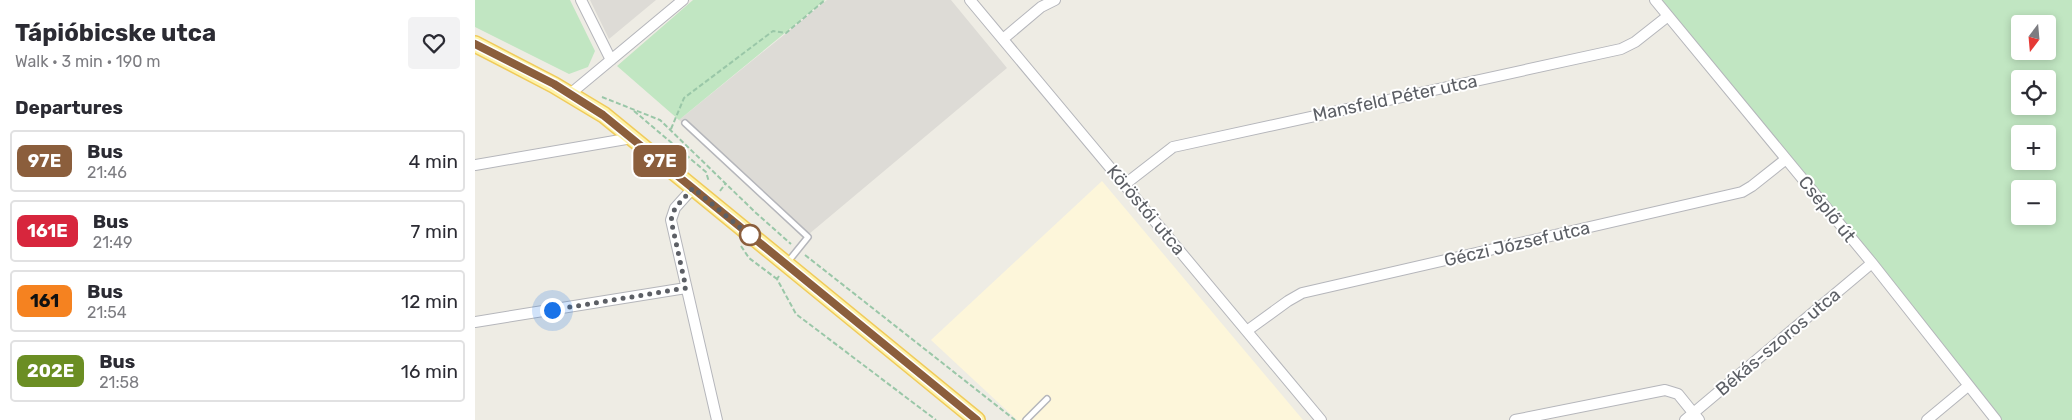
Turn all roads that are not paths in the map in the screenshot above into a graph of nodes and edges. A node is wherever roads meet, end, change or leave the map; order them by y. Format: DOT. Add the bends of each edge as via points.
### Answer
graph roads {
  1 [pos="581,0"];
  2 [pos="683,0"];
  3 [pos="970,0"];
  4 [pos="1055,0"];
  5 [pos="1655,0"];
  6 [pos="1668,16"];
  7 [pos="1003,39"];
  8 [pos="475,44"];
  9 [pos="611,60"];
  10 [pos="574,90"];
  11 [pos="685,123"];
  12 [pos="632,138"];
  13 [pos="1786,159"];
  14 [pos="475,165"];
  15 [pos="1124,185"];
  16 [pos="693,188"];
  17 [pos="1872,264"];
  18 [pos="785,265"];
  19 [pos="686,288"];
  20 [pos="475,322"];
  21 [pos="1248,330"];
  22 [pos="1968,386"];
  23 [pos="1047,399"];
  24 [pos="1693,418"];
  25 [pos="1522,419"];
  26 [pos="717,420"];
  27 [pos="977,420"];
  28 [pos="1026,420"];
  29 [pos="1321,420"];
  30 [pos="1927,420"];
  31 [pos="1996,420"];
  1 -- 9 [label="street"];
  2 -- 9 [label="street"];
  3 -- 7 [label="street, Köröstói utca"];
  4 -- 7 [label="street" via="1041,7"];
  5 -- 6 [label="street, Cséplő út"];
  6 -- 13 [label="street, Cséplő út"];
  6 -- 15 [label="street, Mansfeld Péter utca" via="1621,49 1173,147"];
  7 -- 15 [label="street, Köröstói utca"];
  8 -- 10 [label="main road"];
  9 -- 10 [label="street"];
  10 -- 12 [label="main road"];
  11 -- 18 [label="lane" via="808,238"];
  12 -- 14 [label="street"];
  12 -- 16 [label="main road"];
  13 -- 17 [label="street, Cséplő út"];
  13 -- 21 [label="street, Géczi József utca" via="1742,192 1301,293"];
  15 -- 21 [label="street, Köröstói utca"];
  16 -- 18 [label="main road"];
  16 -- 19 [label="street" via="675,208 671,220"];
  17 -- 22 [label="street, Cséplő út"];
  17 -- 24 [label="street, Békás-szoros utca"];
  18 -- 27 [label="main road"];
  19 -- 20 [label="street"];
  19 -- 26 [label="street"];
  21 -- 29 [label="street, Köröstói utca"];
  22 -- 30 [label="street"];
  22 -- 31 [label="street, Cséplő út"];
  23 -- 28 [label="lane"];
  24 -- 25 [label="street" via="1678,394 1665,390"];
}
